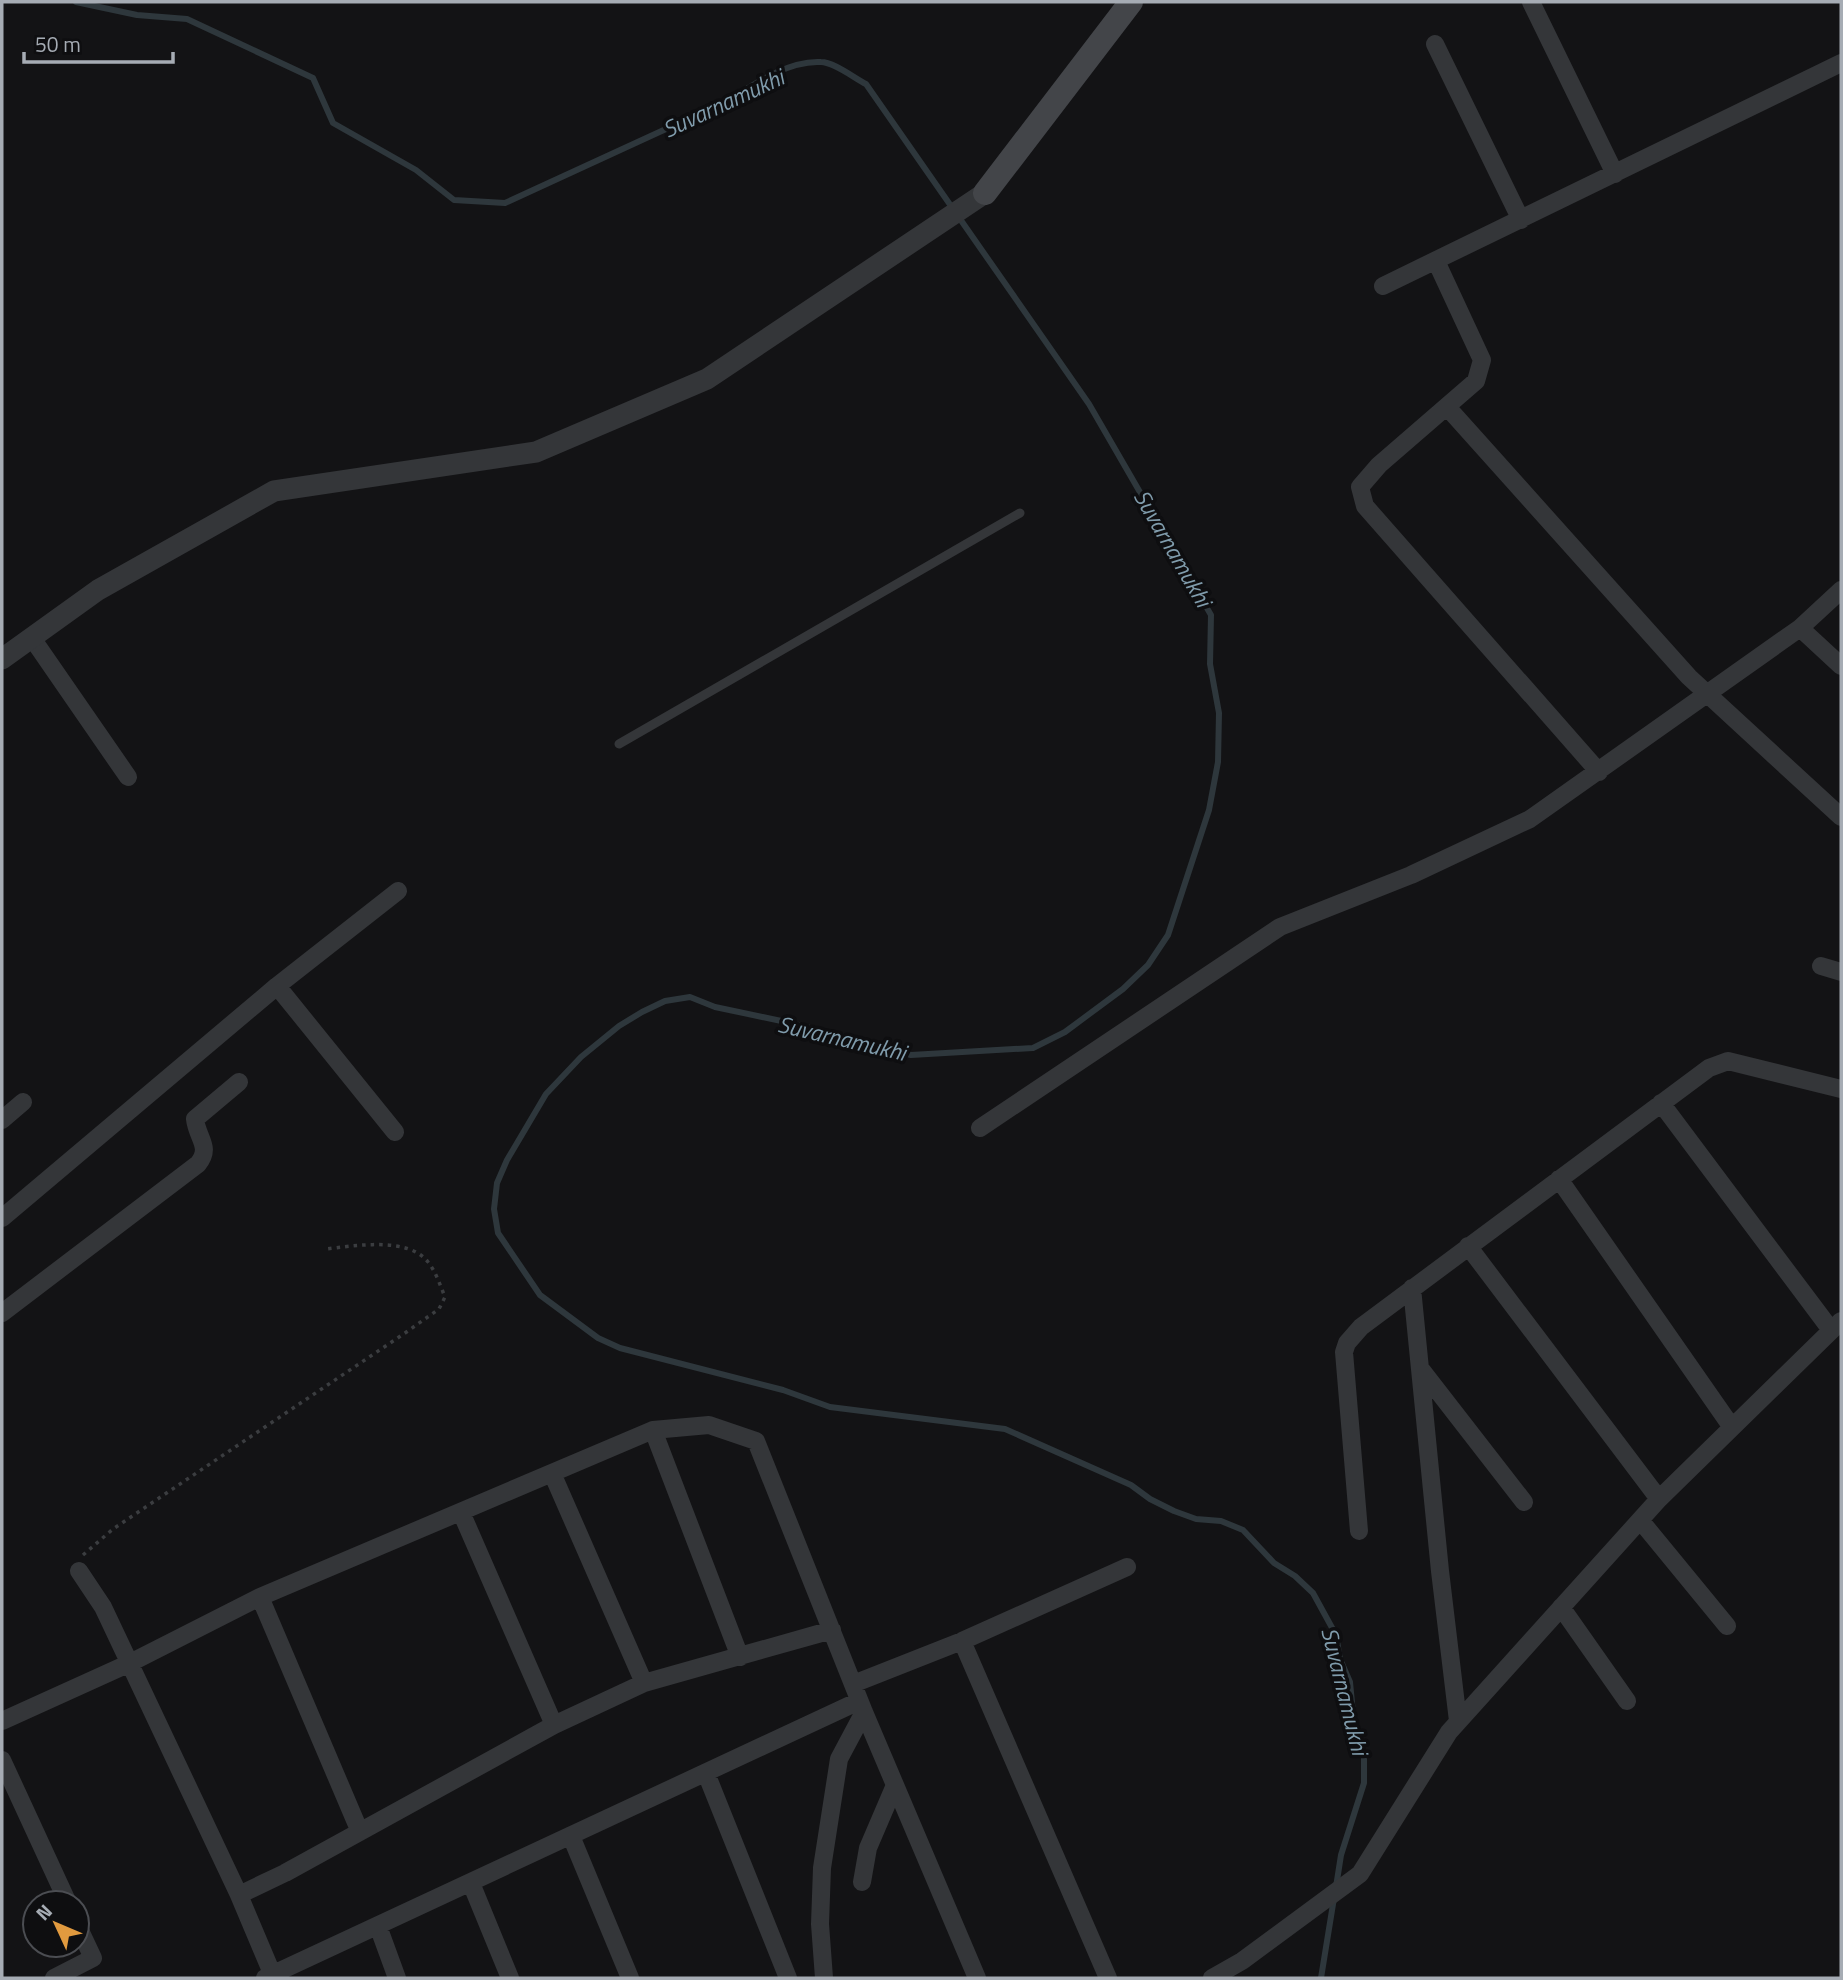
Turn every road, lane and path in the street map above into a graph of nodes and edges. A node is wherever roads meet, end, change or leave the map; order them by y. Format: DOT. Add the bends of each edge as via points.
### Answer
graph roads {
  1 [pos="1131,2"];
  2 [pos="1531,2"];
  3 [pos="1435,44"];
  4 [pos="1841,64"];
  5 [pos="1615,174"];
  6 [pos="985,193"];
  7 [pos="1521,220"];
  8 [pos="1436,261"];
  9 [pos="1383,286"];
  10 [pos="1448,408"];
  11 [pos="1020,513"];
  12 [pos="1841,590"];
  13 [pos="1800,628"];
  14 [pos="32,638"];
  15 [pos="2,659"];
  16 [pos="1841,666"];
  17 [pos="1706,693"];
  18 [pos="619,744"];
  19 [pos="1599,772"];
  20 [pos="128,777"];
  21 [pos="1841,817"];
  22 [pos="398,891"];
  23 [pos="1821,967"];
  24 [pos="1841,972"];
  25 [pos="277,986"];
  26 [pos="239,1083"];
  27 [pos="1835,1087"];
  28 [pos="23,1102"];
  29 [pos="1661,1103"];
  30 [pos="1841,1104"];
  31 [pos="2,1120"];
  32 [pos="980,1128"];
  33 [pos="395,1132"];
  34 [pos="1559,1179"];
  35 [pos="2,1218"];
  36 [pos="1468,1246"];
  37 [pos="326,1249"];
  38 [pos="1412,1288"];
  39 [pos="2,1313"];
  40 [pos="1836,1326"];
  41 [pos="1420,1368"];
  42 [pos="1731,1426"];
  43 [pos="653,1430"];
  44 [pos="552,1473"];
  45 [pos="1659,1499"];
  46 [pos="1524,1502"];
  47 [pos="461,1512"];
  48 [pos="1640,1520"];
  49 [pos="1359,1531"];
  50 [pos="1127,1567"];
  51 [pos="79,1571"];
  52 [pos="260,1597"];
  53 [pos="1561,1607"];
  54 [pos="1727,1626"];
  55 [pos="832,1630"];
  56 [pos="962,1641"];
  57 [pos="740,1657"];
  58 [pos="130,1663"];
  59 [pos="644,1683"];
  60 [pos="859,1699"];
  61 [pos="1626,1701"];
  62 [pos="2,1721"];
  63 [pos="1458,1721"];
  64 [pos="554,1725"];
  65 [pos="2,1760"];
  66 [pos="706,1773"];
  67 [pos="895,1785"];
  68 [pos="360,1832"];
  69 [pos="571,1836"];
  70 [pos="862,1882"];
  71 [pos="471,1883"];
  72 [pos="62,1889"];
  73 [pos="239,1895"];
  74 [pos="378,1926"];
  75 [pos="91,1954"];
  76 [pos="270,1977"];
  77 [pos="54,1978"];
  78 [pos="397,1978"];
  79 [pos="510,1978"];
  80 [pos="630,1978"];
  81 [pos="788,1978"];
  82 [pos="824,1978"];
  83 [pos="977,1978"];
  84 [pos="1108,1978"];
  85 [pos="1212,1978"];
  1 -- 6 [label="main road"];
  2 -- 5 [label="street"];
  3 -- 7 [label="street"];
  4 -- 5 [label="street"];
  5 -- 7 [label="street"];
  6 -- 14 [label="street" via="707,379 536,452 274,491 98,590"];
  7 -- 8 [label="street"];
  8 -- 9 [label="street"];
  8 -- 10 [label="street" via="1482,360 1476,382"];
  10 -- 17 [label="street"];
  10 -- 19 [label="street" via="1379,465 1360,487 1365,506"];
  11 -- 18 [label="lane"];
  12 -- 13 [label="street"];
  13 -- 16 [label="street"];
  13 -- 17 [label="street"];
  14 -- 15 [label="street"];
  14 -- 20 [label="street"];
  17 -- 19 [label="street"];
  17 -- 21 [label="street"];
  19 -- 32 [label="street" via="1530,819 1411,876 1280,927"];
  22 -- 25 [label="street"];
  23 -- 24 [label="street"];
  25 -- 33 [label="street"];
  25 -- 35 [label="street"];
  26 -- 39 [label="street" via="195,1119 205,1146 205,1156 198,1164"];
  27 -- 29 [label="street" via="1728,1062 1709,1068"];
  27 -- 30 [label="street"];
  28 -- 31 [label="street"];
  29 -- 34 [label="street"];
  29 -- 40 [label="street"];
  34 -- 36 [label="street"];
  34 -- 42 [label="street"];
  36 -- 38 [label="street"];
  36 -- 45 [label="street"];
  37 -- 51 [label="path" via="375,1244 415,1250 427,1261 445,1297 439,1309 405,1333 113,1529 84,1553"];
  38 -- 41 [label="street"];
  38 -- 49 [label="street" via="1361,1327 1344,1352"];
  40 -- 42 [label="street"];
  41 -- 46 [label="street"];
  41 -- 63 [label="street"];
  42 -- 45 [label="street"];
  43 -- 44 [label="street"];
  43 -- 55 [label="street" via="709,1425 756,1441"];
  43 -- 57 [label="street"];
  44 -- 47 [label="street"];
  44 -- 59 [label="street"];
  45 -- 48 [label="street"];
  47 -- 52 [label="street"];
  47 -- 64 [label="street"];
  48 -- 53 [label="street"];
  48 -- 54 [label="street"];
  50 -- 56 [label="street"];
  51 -- 58 [label="street" via="103,1607"];
  52 -- 58 [label="street"];
  52 -- 68 [label="street"];
  53 -- 61 [label="street"];
  53 -- 63 [label="street"];
  55 -- 57 [label="street"];
  55 -- 60 [label="street"];
  56 -- 60 [label="street"];
  56 -- 84 [label="street"];
  57 -- 59 [label="street"];
  58 -- 62 [label="street"];
  58 -- 73 [label="street"];
  59 -- 64 [label="street"];
  60 -- 66 [label="street"];
  60 -- 67 [label="street"];
  60 -- 82 [label="street" via="839,1759 822,1868"];
  63 -- 85 [label="street" via="1360,1874"];
  64 -- 68 [label="street"];
  65 -- 72 [label="street"];
  66 -- 69 [label="street"];
  66 -- 81 [label="street"];
  67 -- 70 [label="street" via="868,1848"];
  67 -- 83 [label="street"];
  68 -- 73 [label="street"];
  69 -- 71 [label="street"];
  69 -- 80 [label="street"];
  71 -- 74 [label="street"];
  71 -- 79 [label="street"];
  73 -- 76 [label="street"];
  74 -- 76 [label="street"];
  74 -- 78 [label="street"];
  75 -- 77 [label="street" via="93,1958"];
}
